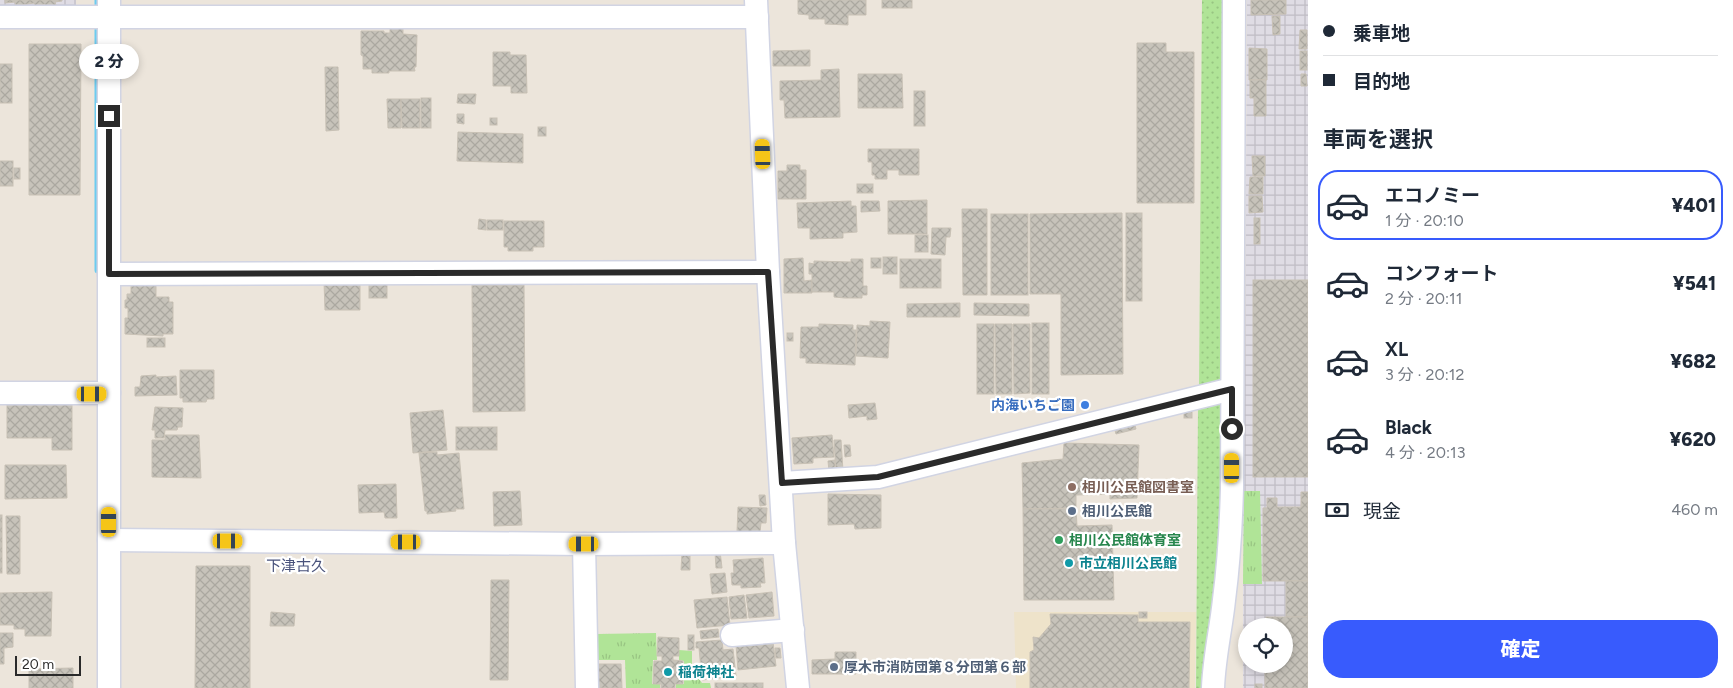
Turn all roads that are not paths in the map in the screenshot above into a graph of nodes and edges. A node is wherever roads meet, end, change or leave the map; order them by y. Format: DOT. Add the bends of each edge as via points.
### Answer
graph roads {
  1 [pos="1234,0"];
  2 [pos="757,8"];
  3 [pos="103,13"];
  4 [pos="0,17"];
  5 [pos="768,272"];
  6 [pos="109,274"];
  7 [pos="1232,389"];
  8 [pos="0,393"];
  9 [pos="102,394"];
  10 [pos="782,483"];
  11 [pos="109,540"];
  12 [pos="784,543"];
  13 [pos="584,544"];
  14 [pos="792,630"];
  15 [pos="732,635"];
  16 [pos="109,688"];
  17 [pos="587,688"];
  18 [pos="798,688"];
  19 [pos="1213,688"];
  1 -- 7 [label="street"];
  2 -- 3 [label="street"];
  2 -- 5 [label="street"];
  3 -- 4 [label="street"];
  3 -- 6 [label="street"];
  5 -- 6 [label="street"];
  5 -- 10 [label="street"];
  6 -- 9 [label="street"];
  7 -- 10 [label="street" via="878,477"];
  7 -- 19 [label="street" via="1230,548"];
  8 -- 9 [label="street"];
  9 -- 11 [label="street"];
  10 -- 12 [label="street"];
  11 -- 13 [label="street"];
  11 -- 16 [label="street"];
  12 -- 13 [label="street"];
  12 -- 14 [label="street"];
  13 -- 17 [label="street"];
  14 -- 15 [label="street"];
  14 -- 18 [label="street"];
}
